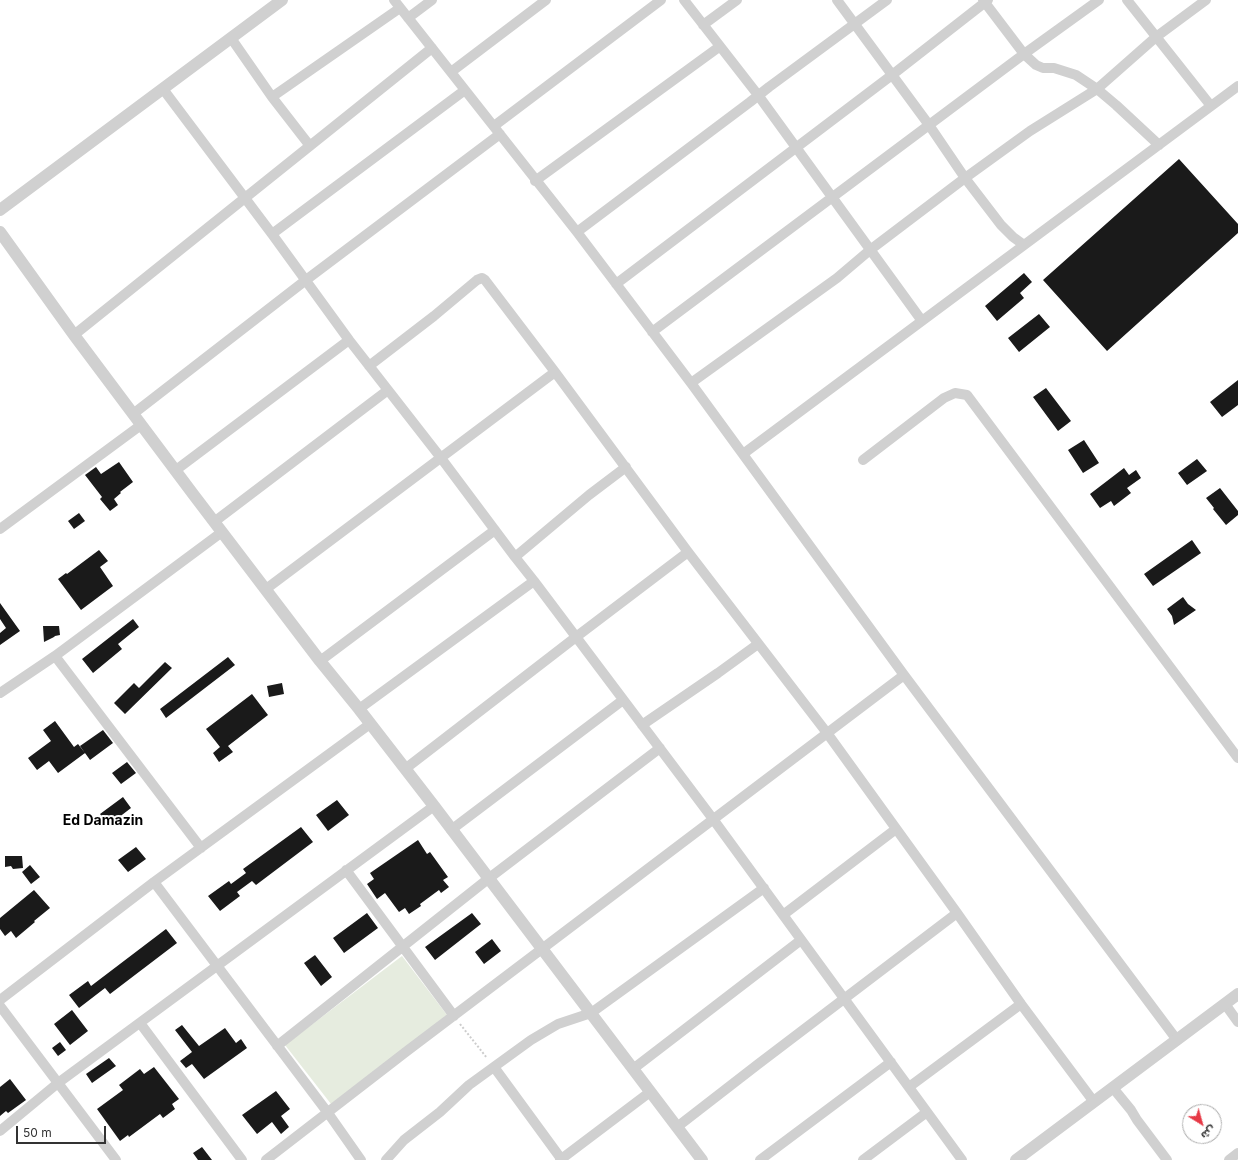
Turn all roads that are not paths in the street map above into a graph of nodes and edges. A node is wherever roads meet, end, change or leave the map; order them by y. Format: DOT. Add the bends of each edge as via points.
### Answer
graph roads {
  1 [pos="282,0"];
  2 [pos="432,0"];
  3 [pos="546,0"];
  4 [pos="661,0"];
  5 [pos="684,0"];
  6 [pos="737,0"];
  7 [pos="837,0"];
  8 [pos="887,0"];
  9 [pos="1099,0"];
  10 [pos="1127,0"];
  11 [pos="1206,0"];
  12 [pos="985,1"];
  13 [pos="397,4"];
  14 [pos="408,18"];
  15 [pos="855,24"];
  16 [pos="703,25"];
  17 [pos="1156,37"];
  18 [pos="231,38"];
  19 [pos="719,47"];
  20 [pos="432,48"];
  21 [pos="1024,54"];
  22 [pos="451,72"];
  23 [pos="892,75"];
  24 [pos="1238,86"];
  25 [pos="163,89"];
  26 [pos="1096,89"];
  27 [pos="465,90"];
  28 [pos="758,96"];
  29 [pos="272,97"];
  30 [pos="1211,106"];
  31 [pos="929,125"];
  32 [pos="497,130"];
  33 [pos="1159,145"];
  34 [pos="310,146"];
  35 [pos="795,148"];
  36 [pos="965,178"];
  37 [pos="535,181"];
  38 [pos="244,198"];
  39 [pos="832,198"];
  40 [pos="0,210"];
  41 [pos="0,232"];
  42 [pos="577,232"];
  43 [pos="272,234"];
  44 [pos="1024,245"];
  45 [pos="870,250"];
  46 [pos="306,280"];
  47 [pos="616,284"];
  48 [pos="922,321"];
  49 [pos="652,332"];
  50 [pos="74,335"];
  51 [pos="349,340"];
  52 [pos="369,366"];
  53 [pos="555,372"];
  54 [pos="691,383"];
  55 [pos="388,390"];
  56 [pos="134,414"];
  57 [pos="141,424"];
  58 [pos="743,454"];
  59 [pos="441,458"];
  60 [pos="863,460"];
  61 [pos="626,467"];
  62 [pos="176,470"];
  63 [pos="214,522"];
  64 [pos="0,529"];
  65 [pos="495,530"];
  66 [pos="222,532"];
  67 [pos="688,552"];
  68 [pos="515,557"];
  69 [pos="534,581"];
  70 [pos="266,589"];
  71 [pos="576,637"];
  72 [pos="758,644"];
  73 [pos="55,656"];
  74 [pos="320,660"];
  75 [pos="904,675"];
  76 [pos="0,693"];
  77 [pos="623,700"];
  78 [pos="359,709"];
  79 [pos="370,724"];
  80 [pos="642,725"];
  81 [pos="827,733"];
  82 [pos="660,748"];
  83 [pos="1238,758"];
  84 [pos="405,769"];
  85 [pos="434,806"];
  86 [pos="713,819"];
  87 [pos="896,829"];
  88 [pos="451,830"];
  89 [pos="201,848"];
  90 [pos="346,870"];
  91 [pos="488,879"];
  92 [pos="154,882"];
  93 [pos="764,888"];
  94 [pos="957,913"];
  95 [pos="783,915"];
  96 [pos="801,940"];
  97 [pos="403,947"];
  98 [pos="542,949"];
  99 [pos="217,965"];
  100 [pos="1238,994"];
  101 [pos="845,999"];
  102 [pos="0,1000"];
  103 [pos="1021,1004"];
  104 [pos="1225,1004"];
  105 [pos="0,1006"];
  106 [pos="591,1013"];
  107 [pos="454,1016"];
  108 [pos="1238,1022"];
  109 [pos="140,1023"];
  110 [pos="1177,1040"];
  111 [pos="277,1046"];
  112 [pos="891,1062"];
  113 [pos="494,1067"];
  114 [pos="633,1069"];
  115 [pos="58,1083"];
  116 [pos="909,1087"];
  117 [pos="1113,1088"];
  118 [pos="650,1092"];
  119 [pos="1094,1102"];
  120 [pos="927,1112"];
  121 [pos="328,1113"];
  122 [pos="677,1127"];
  123 [pos="0,1131"];
  124 [pos="1238,1153"];
  125 [pos="116,1160"];
  126 [pos="242,1160"];
  127 [pos="266,1160"];
  128 [pos="362,1160"];
  129 [pos="386,1160"];
  130 [pos="561,1160"];
  131 [pos="702,1160"];
  132 [pos="760,1160"];
  133 [pos="863,1160"];
  134 [pos="962,1160"];
  135 [pos="1016,1160"];
  136 [pos="1167,1160"];
  137 [pos="1228,1160"];
  1 -- 18 [label="street"];
  2 -- 14 [label="street"];
  3 -- 22 [label="street"];
  4 -- 32 [label="street"];
  5 -- 16 [label="street"];
  6 -- 16 [label="street"];
  7 -- 15 [label="street"];
  8 -- 15 [label="street"];
  9 -- 21 [label="street"];
  10 -- 17 [label="street"];
  11 -- 17 [label="street"];
  12 -- 21 [label="street"];
  12 -- 23 [label="street"];
  13 -- 14 [label="street"];
  13 -- 29 [label="street"];
  14 -- 20 [label="street"];
  15 -- 23 [label="street"];
  15 -- 28 [label="street"];
  16 -- 19 [label="street"];
  17 -- 26 [label="street"];
  17 -- 30 [label="street"];
  18 -- 25 [label="street"];
  18 -- 29 [label="street"];
  19 -- 28 [label="street"];
  19 -- 37 [label="street"];
  20 -- 22 [label="street"];
  20 -- 34 [label="street"];
  21 -- 26 [label="street" via="1036,65 1076,75"];
  21 -- 31 [label="street"];
  22 -- 27 [label="street"];
  23 -- 31 [label="street"];
  23 -- 35 [label="street"];
  24 -- 30 [label="street"];
  25 -- 38 [label="street"];
  25 -- 40 [label="street"];
  26 -- 33 [label="street"];
  26 -- 36 [label="street" via="1030,131"];
  27 -- 32 [label="street"];
  27 -- 43 [label="street"];
  28 -- 35 [label="street"];
  28 -- 42 [label="street"];
  29 -- 34 [label="street"];
  30 -- 33 [label="street"];
  31 -- 36 [label="street"];
  31 -- 39 [label="street"];
  32 -- 37 [label="street"];
  32 -- 46 [label="street"];
  33 -- 44 [label="street"];
  34 -- 38 [label="street"];
  35 -- 39 [label="street"];
  35 -- 47 [label="street"];
  36 -- 44 [label="street" via="1007,232"];
  36 -- 45 [label="street"];
  37 -- 42 [label="street"];
  38 -- 43 [label="street"];
  38 -- 50 [label="street"];
  39 -- 45 [label="street"];
  39 -- 49 [label="street"];
  41 -- 50 [label="street"];
  42 -- 47 [label="street"];
  43 -- 46 [label="street"];
  44 -- 48 [label="street"];
  45 -- 48 [label="street"];
  45 -- 54 [label="street" via="831,282"];
  46 -- 51 [label="street"];
  46 -- 56 [label="street"];
  47 -- 49 [label="street"];
  48 -- 58 [label="street"];
  49 -- 54 [label="street"];
  50 -- 56 [label="street"];
  51 -- 52 [label="street"];
  51 -- 62 [label="street"];
  52 -- 53 [label="street" via="482,278"];
  52 -- 55 [label="street"];
  53 -- 59 [label="street"];
  53 -- 61 [label="street"];
  54 -- 58 [label="street"];
  55 -- 59 [label="street"];
  55 -- 63 [label="street"];
  56 -- 57 [label="street"];
  57 -- 62 [label="street"];
  57 -- 64 [label="street"];
  58 -- 75 [label="street"];
  59 -- 65 [label="street"];
  59 -- 70 [label="street"];
  60 -- 83 [label="street" via="944,398 955,392 967,395"];
  61 -- 67 [label="street"];
  61 -- 68 [label="street"];
  62 -- 63 [label="street"];
  63 -- 66 [label="street"];
  65 -- 68 [label="street"];
  65 -- 74 [label="street"];
  66 -- 70 [label="street"];
  66 -- 73 [label="street"];
  67 -- 71 [label="street"];
  67 -- 72 [label="street"];
  68 -- 69 [label="street"];
  69 -- 71 [label="street"];
  69 -- 78 [label="street"];
  70 -- 74 [label="street"];
  71 -- 77 [label="street"];
  71 -- 84 [label="street"];
  72 -- 80 [label="street"];
  72 -- 81 [label="street"];
  73 -- 76 [label="street"];
  73 -- 89 [label="street"];
  74 -- 78 [label="street"];
  75 -- 81 [label="street"];
  75 -- 110 [label="street"];
  77 -- 80 [label="street"];
  77 -- 88 [label="street"];
  78 -- 79 [label="street"];
  79 -- 84 [label="street"];
  79 -- 89 [label="street"];
  80 -- 82 [label="street"];
  81 -- 86 [label="street"];
  81 -- 87 [label="street"];
  82 -- 86 [label="street"];
  82 -- 91 [label="street"];
  84 -- 85 [label="street"];
  85 -- 88 [label="street"];
  85 -- 90 [label="street"];
  86 -- 93 [label="street"];
  86 -- 98 [label="street"];
  87 -- 94 [label="street"];
  87 -- 95 [label="street"];
  88 -- 91 [label="street"];
  89 -- 92 [label="street"];
  90 -- 97 [label="street"];
  90 -- 99 [label="street"];
  91 -- 97 [label="street"];
  91 -- 98 [label="street"];
  92 -- 99 [label="street"];
  92 -- 102 [label="street"];
  93 -- 95 [label="street"];
  93 -- 106 [label="street"];
  94 -- 101 [label="street"];
  94 -- 103 [label="street"];
  95 -- 96 [label="street"];
  96 -- 101 [label="street"];
  96 -- 114 [label="street"];
  97 -- 107 [label="street"];
  97 -- 111 [label="street"];
  98 -- 106 [label="street"];
  98 -- 107 [label="street"];
  99 -- 109 [label="street"];
  99 -- 111 [label="street"];
  100 -- 104 [label="street"];
  101 -- 112 [label="street"];
  101 -- 122 [label="street"];
  103 -- 116 [label="street"];
  103 -- 119 [label="street"];
  104 -- 108 [label="street"];
  104 -- 110 [label="street"];
  105 -- 115 [label="street"];
  106 -- 113 [label="street" via="558,1024"];
  106 -- 114 [label="street"];
  107 -- 121 [label="street"];
  109 -- 115 [label="street"];
  109 -- 126 [label="street"];
  110 -- 117 [label="street"];
  111 -- 121 [label="street"];
  112 -- 116 [label="street"];
  112 -- 132 [label="street"];
  113 -- 129 [label="street" via="404,1140"];
  113 -- 130 [label="street"];
  114 -- 118 [label="street"];
  115 -- 123 [label="street"];
  115 -- 125 [label="street"];
  116 -- 120 [label="street"];
  117 -- 119 [label="street"];
  117 -- 136 [label="street"];
  118 -- 122 [label="street"];
  118 -- 130 [label="street"];
  119 -- 135 [label="street"];
  120 -- 133 [label="street"];
  120 -- 134 [label="street"];
  121 -- 127 [label="street"];
  121 -- 128 [label="street"];
  122 -- 131 [label="street"];
  124 -- 137 [label="street"];
}
